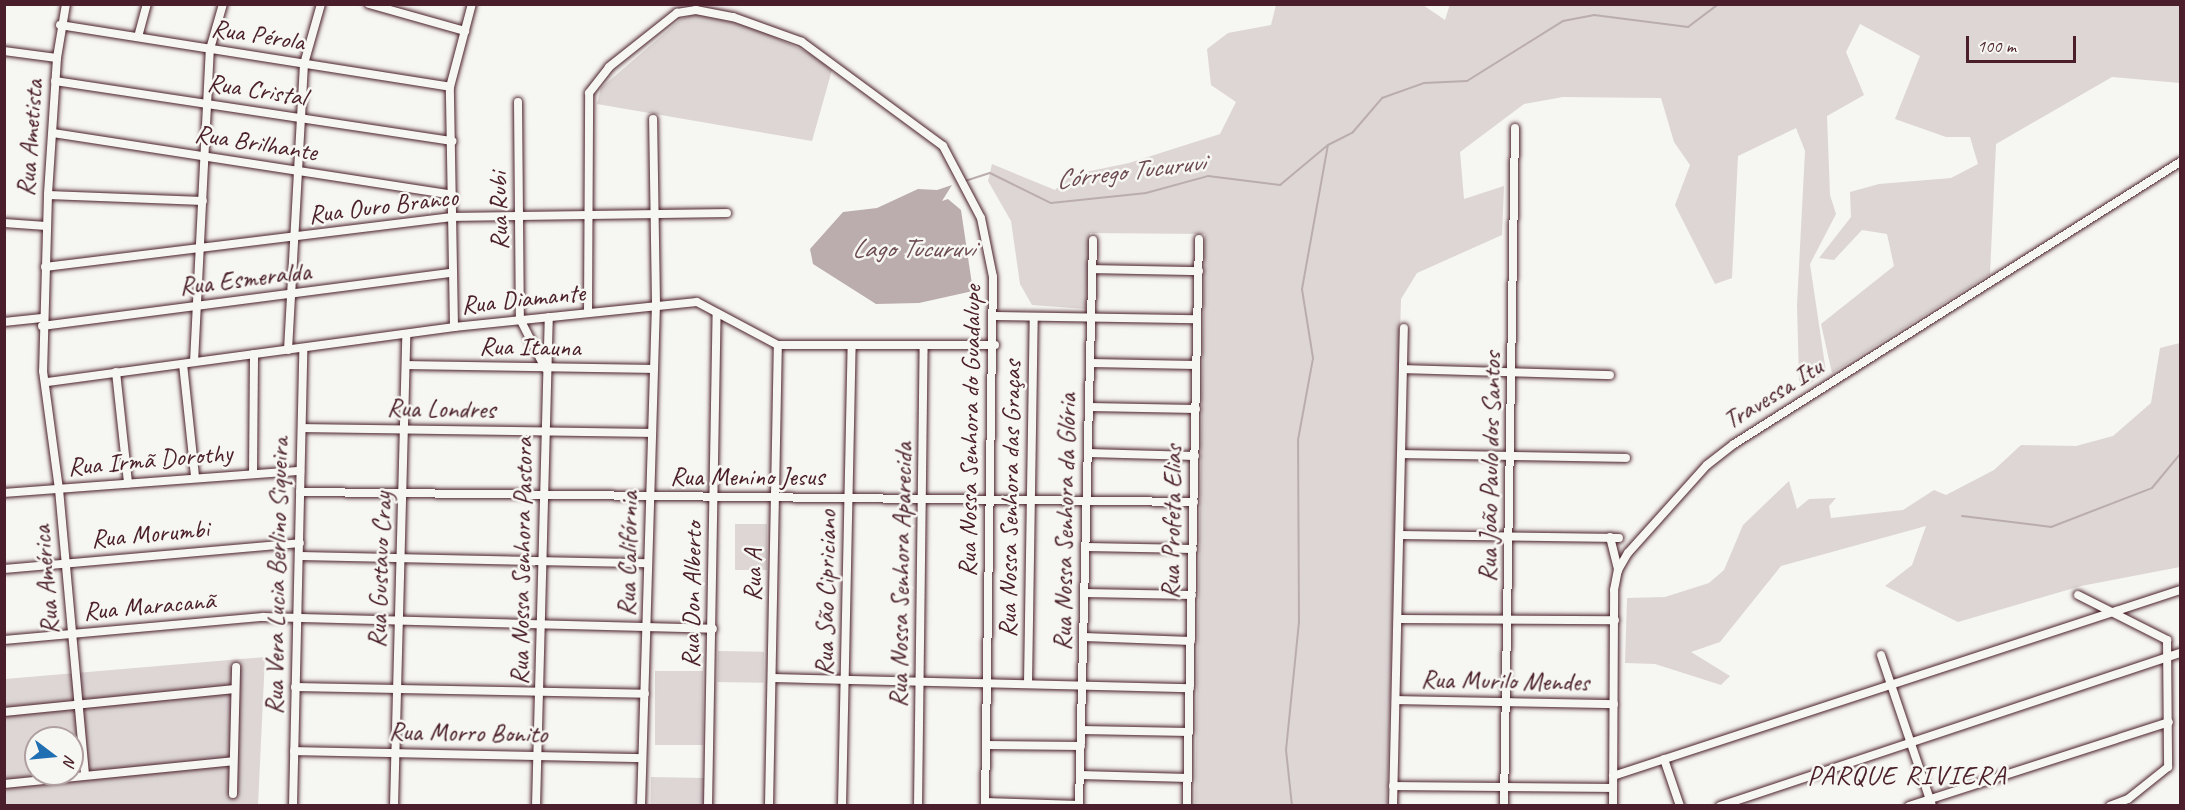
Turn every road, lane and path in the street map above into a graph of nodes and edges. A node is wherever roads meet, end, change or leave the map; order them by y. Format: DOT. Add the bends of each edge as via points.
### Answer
graph roads {
  1 [pos="66,4"];
  2 [pos="147,4"];
  3 [pos="223,4"];
  4 [pos="321,4"];
  5 [pos="369,4"];
  6 [pos="472,4"];
  7 [pos="60,25"];
  8 [pos="465,31"];
  9 [pos="138,37"];
  10 [pos="210,49"];
  11 [pos="4,51"];
  12 [pos="57,58"];
  13 [pos="304,64"];
  14 [pos="55,81"];
  15 [pos="450,87"];
  16 [pos="518,102"];
  17 [pos="207,104"];
  18 [pos="300,118"];
  19 [pos="653,119"];
  20 [pos="1515,128"];
  21 [pos="52,133"];
  22 [pos="452,141"];
  23 [pos="205,156"];
  24 [pos="2181,162"];
  25 [pos="297,172"];
  26 [pos="48,195"];
  27 [pos="452,195"];
  28 [pos="202,201"];
  29 [pos="656,213"];
  30 [pos="727,213"];
  31 [pos="588,215"];
  32 [pos="452,216"];
  33 [pos="520,216"];
  34 [pos="4,223"];
  35 [pos="46,226"];
  36 [pos="293,239"];
  37 [pos="1199,239"];
  38 [pos="1093,240"];
  39 [pos="200,250"];
  40 [pos="45,267"];
  41 [pos="1092,269"];
  42 [pos="1199,272"];
  43 [pos="452,273"];
  44 [pos="290,295"];
  45 [pos="656,304"];
  46 [pos="197,306"];
  47 [pos="588,313"];
  48 [pos="717,313"];
  49 [pos="549,316"];
  50 [pos="995,316"];
  51 [pos="1034,316"];
  52 [pos="1091,317"];
  53 [pos="520,319"];
  54 [pos="1197,319"];
  55 [pos="4,322"];
  56 [pos="42,322"];
  57 [pos="454,327"];
  58 [pos="1404,328"];
  59 [pos="406,336"];
  60 [pos="778,345"];
  61 [pos="924,345"];
  62 [pos="994,345"];
  63 [pos="852,346"];
  64 [pos="303,348"];
  65 [pos="288,350"];
  66 [pos="254,354"];
  67 [pos="194,362"];
  68 [pos="1090,363"];
  69 [pos="183,364"];
  70 [pos="407,365"];
  71 [pos="1196,365"];
  72 [pos="546,369"];
  73 [pos="653,369"];
  74 [pos="1404,369"];
  75 [pos="1513,370"];
  76 [pos="116,372"];
  77 [pos="1610,375"];
  78 [pos="48,382"];
  79 [pos="1089,406"];
  80 [pos="1196,409"];
  81 [pos="302,428"];
  82 [pos="405,429"];
  83 [pos="546,432"];
  84 [pos="652,433"];
  85 [pos="1088,453"];
  86 [pos="1402,454"];
  87 [pos="1512,455"];
  88 [pos="1195,456"];
  89 [pos="1626,458"];
  90 [pos="300,471"];
  91 [pos="253,472"];
  92 [pos="195,477"];
  93 [pos="128,483"];
  94 [pos="59,489"];
  95 [pos="300,492"];
  96 [pos="4,493"];
  97 [pos="404,494"];
  98 [pos="776,497"];
  99 [pos="544,498"];
  100 [pos="715,498"];
  101 [pos="849,498"];
  102 [pos="650,499"];
  103 [pos="925,499"];
  104 [pos="991,499"];
  105 [pos="1030,500"];
  106 [pos="1087,500"];
  107 [pos="1194,502"];
  108 [pos="1400,535"];
  109 [pos="1510,536"];
  110 [pos="1610,537"];
  111 [pos="1619,537"];
  112 [pos="300,543"];
  113 [pos="1086,547"];
  114 [pos="1192,549"];
  115 [pos="300,556"];
  116 [pos="402,558"];
  117 [pos="66,563"];
  118 [pos="543,563"];
  119 [pos="648,563"];
  120 [pos="4,568"];
  121 [pos="1618,570"];
  122 [pos="2181,590"];
  123 [pos="1084,593"];
  124 [pos="2078,594"];
  125 [pos="1192,595"];
  126 [pos="2115,612"];
  127 [pos="1398,619"];
  128 [pos="1508,619"];
  129 [pos="298,620"];
  130 [pos="1615,621"];
  131 [pos="399,622"];
  132 [pos="542,626"];
  133 [pos="647,628"];
  134 [pos="713,629"];
  135 [pos="72,634"];
  136 [pos="1083,638"];
  137 [pos="4,640"];
  138 [pos="1191,641"];
  139 [pos="2181,653"];
  140 [pos="1881,655"];
  141 [pos="2168,657"];
  142 [pos="236,667"];
  143 [pos="773,678"];
  144 [pos="845,680"];
  145 [pos="921,681"];
  146 [pos="1028,683"];
  147 [pos="1082,683"];
  148 [pos="987,684"];
  149 [pos="1891,685"];
  150 [pos="295,687"];
  151 [pos="397,687"];
  152 [pos="1190,688"];
  153 [pos="235,689"];
  154 [pos="540,689"];
  155 [pos="645,694"];
  156 [pos="1396,700"];
  157 [pos="1506,702"];
  158 [pos="1614,704"];
  159 [pos="78,705"];
  160 [pos="4,712"];
  161 [pos="2169,722"];
  162 [pos="1081,730"];
  163 [pos="1189,732"];
  164 [pos="1911,742"];
  165 [pos="986,745"];
  166 [pos="1081,746"];
  167 [pos="294,750"];
  168 [pos="396,752"];
  169 [pos="538,756"];
  170 [pos="642,758"];
  171 [pos="1664,759"];
  172 [pos="233,761"];
  173 [pos="85,775"];
  174 [pos="1080,776"];
  175 [pos="1613,776"];
  176 [pos="1188,778"];
  177 [pos="4,784"];
  178 [pos="1393,786"];
  179 [pos="1504,786"];
  180 [pos="1613,788"];
  181 [pos="233,794"];
  182 [pos="1931,802"];
  183 [pos="985,804"];
  184 [pos="293,806"];
  185 [pos="394,806"];
  186 [pos="536,806"];
  187 [pos="641,806"];
  188 [pos="708,806"];
  189 [pos="769,806"];
  190 [pos="842,806"];
  191 [pos="918,806"];
  192 [pos="1079,806"];
  193 [pos="1187,806"];
  194 [pos="1393,806"];
  195 [pos="1504,806"];
  196 [pos="1612,806"];
  197 [pos="1680,806"];
  198 [pos="1720,806"];
  199 [pos="1909,806"];
  200 [pos="2110,806"];
  1 -- 7 [label="street, Rua Ametista"];
  2 -- 9 [label="street"];
  3 -- 10 [label="street"];
  4 -- 13 [label="street"];
  5 -- 8 [label="street"];
  6 -- 8 [label="street"];
  7 -- 9 [label="street, Rua Pérola"];
  7 -- 12 [label="street, Rua Ametista"];
  8 -- 15 [label="street"];
  9 -- 10 [label="street, Rua Pérola"];
  10 -- 13 [label="street, Rua Pérola"];
  10 -- 17 [label="street"];
  11 -- 12 [label="street"];
  12 -- 14 [label="street, Rua Ametista"];
  13 -- 15 [label="street, Rua Pérola"];
  13 -- 18 [label="street"];
  14 -- 17 [label="street, Rua Cristal"];
  14 -- 21 [label="street, Rua Ametista"];
  15 -- 22 [label="street"];
  16 -- 33 [label="street, Rua Rubi"];
  17 -- 18 [label="street, Rua Cristal"];
  17 -- 23 [label="street"];
  18 -- 22 [label="street, Rua Cristal"];
  18 -- 25 [label="street"];
  19 -- 29 [label="street, Rua Califórnia"];
  20 -- 75 [label="street, Rua João Paulo dos Santos"];
  21 -- 23 [label="street, Rua Brilhante"];
  21 -- 26 [label="street, Rua Ametista"];
  22 -- 27 [label="street"];
  23 -- 25 [label="street, Rua Brilhante"];
  23 -- 28 [label="street"];
  24 -- 121 [label="street, Travessa Itu" via="1728,448 1687,487"];
  25 -- 27 [label="street, Rua Brilhante"];
  25 -- 36 [label="street"];
  26 -- 28 [label="street"];
  26 -- 35 [label="street, Rua Ametista"];
  27 -- 32 [label="street"];
  28 -- 39 [label="street"];
  29 -- 30 [label="street, Rua Ouro Branco"];
  29 -- 31 [label="street, Rua Ouro Branco"];
  29 -- 45 [label="street, Rua Califórnia"];
  31 -- 33 [label="street, Rua Ouro Branco"];
  31 -- 47 [label="street"];
  31 -- 50 [label="street, Rua Nossa Senhora do Guadalupe" via="588,105 602,74 677,14 696,10 733,17 784,34 829,58 933,136 965,182 990,246"];
  32 -- 33 [label="street, Rua Ouro Branco"];
  32 -- 36 [label="street, Rua Ouro Branco"];
  32 -- 43 [label="street"];
  33 -- 53 [label="street, Rua Rubi"];
  34 -- 35 [label="street"];
  35 -- 40 [label="street, Rua Ametista"];
  36 -- 39 [label="street, Rua Ouro Branco"];
  36 -- 44 [label="street"];
  37 -- 42 [label="street, Rua Profeta Elias"];
  38 -- 41 [label="street, Rua Nossa Senhora da Glória"];
  39 -- 40 [label="street, Rua Ouro Branco"];
  39 -- 46 [label="street"];
  40 -- 56 [label="street, Rua Ametista"];
  41 -- 42 [label="street"];
  41 -- 52 [label="street, Rua Nossa Senhora da Glória"];
  42 -- 54 [label="street, Rua Profeta Elias"];
  43 -- 44 [label="street, Rua Esmeralda"];
  43 -- 57 [label="street"];
  44 -- 46 [label="street, Rua Esmeralda"];
  44 -- 65 [label="street"];
  45 -- 47 [label="street, Rua Diamante"];
  45 -- 48 [label="street, Rua Diamante" via="697,302"];
  45 -- 73 [label="street, Rua Califórnia"];
  46 -- 56 [label="street, Rua Esmeralda"];
  46 -- 67 [label="street"];
  47 -- 49 [label="street, Rua Diamante"];
  48 -- 60 [label="street, Rua Diamante"];
  48 -- 100 [label="street, Rua Don Alberto"];
  49 -- 53 [label="street, Rua Diamante"];
  49 -- 72 [label="street, Rua Nossa Senhora Pastora"];
  50 -- 51 [label="street"];
  50 -- 62 [label="street, Rua Nossa Senhora do Guadalupe"];
  51 -- 52 [label="street"];
  51 -- 105 [label="street, Rua Nossa Senhora das Graças"];
  52 -- 54 [label="street"];
  52 -- 68 [label="street, Rua Nossa Senhora da Glória"];
  53 -- 57 [label="street, Rua Diamante"];
  53 -- 72 [label="street"];
  54 -- 71 [label="street, Rua Profeta Elias"];
  55 -- 56 [label="street, Rua Esmeralda"];
  56 -- 78 [label="street, Rua Ametista" via="43,371"];
  57 -- 59 [label="street, Rua Diamante"];
  58 -- 74 [label="street"];
  59 -- 64 [label="street, Rua Diamante"];
  59 -- 70 [label="street, Rua Gustavo Cray"];
  60 -- 63 [label="street, Rua Diamante"];
  60 -- 98 [label="street, Rua A"];
  61 -- 62 [label="street, Rua Diamante"];
  61 -- 63 [label="street, Rua Diamante"];
  61 -- 103 [label="street, Rua Nossa Senhora Aparecida"];
  62 -- 104 [label="street, Rua Nossa Senhora do Guadalupe"];
  63 -- 101 [label="street, Rua São Cipriciano"];
  64 -- 65 [label="street, Rua Diamante"];
  64 -- 81 [label="street, Rua Vera Lucia Berlino Siqueira"];
  65 -- 66 [label="street, Rua Diamante"];
  66 -- 67 [label="street, Rua Diamante"];
  66 -- 91 [label="street"];
  67 -- 69 [label="street, Rua Diamante"];
  68 -- 71 [label="street"];
  68 -- 79 [label="street, Rua Nossa Senhora da Glória"];
  69 -- 76 [label="street, Rua Diamante"];
  69 -- 92 [label="street"];
  70 -- 72 [label="street, Rua Itauna"];
  70 -- 82 [label="street, Rua Gustavo Cray"];
  71 -- 80 [label="street, Rua Profeta Elias"];
  72 -- 73 [label="street, Rua Itauna"];
  72 -- 83 [label="street, Rua Nossa Senhora Pastora"];
  73 -- 84 [label="street, Rua Califórnia"];
  74 -- 75 [label="street"];
  74 -- 86 [label="street"];
  75 -- 77 [label="street"];
  75 -- 87 [label="street, Rua João Paulo dos Santos"];
  76 -- 78 [label="street, Rua Diamante"];
  76 -- 93 [label="street"];
  78 -- 94 [label="street, Rua América"];
  79 -- 80 [label="street"];
  79 -- 85 [label="street, Rua Nossa Senhora da Glória"];
  80 -- 88 [label="street, Rua Profeta Elias"];
  81 -- 82 [label="street, Rua Londres"];
  81 -- 90 [label="street, Rua Vera Lucia Berlino Siqueira"];
  82 -- 83 [label="street, Rua Londres"];
  82 -- 97 [label="street, Rua Gustavo Cray"];
  83 -- 84 [label="street, Rua Londres"];
  83 -- 99 [label="street, Rua Nossa Senhora Pastora"];
  84 -- 102 [label="street, Rua Califórnia"];
  85 -- 88 [label="street"];
  85 -- 106 [label="street, Rua Nossa Senhora da Glória"];
  86 -- 87 [label="street"];
  86 -- 108 [label="street"];
  87 -- 89 [label="street"];
  87 -- 109 [label="street, Rua João Paulo dos Santos"];
  88 -- 107 [label="street, Rua Profeta Elias"];
  90 -- 91 [label="street, Rua Irmã Dorothy"];
  90 -- 95 [label="street, Rua Vera Lucia Berlino Siqueira"];
  91 -- 92 [label="street, Rua Irmã Dorothy"];
  92 -- 93 [label="street, Rua Irmã Dorothy"];
  93 -- 94 [label="street, Rua Irmã Dorothy"];
  94 -- 96 [label="street, Rua Irmã Dorothy"];
  94 -- 117 [label="street, Rua América"];
  95 -- 97 [label="street, Rua Menino Jesus"];
  95 -- 112 [label="street, Rua Vera Lucia Berlino Siqueira"];
  97 -- 99 [label="street, Rua Menino Jesus"];
  97 -- 116 [label="street, Rua Gustavo Cray"];
  98 -- 100 [label="street, Rua Menino Jesus"];
  98 -- 101 [label="street, Rua Menino Jesus"];
  98 -- 143 [label="street, Rua A"];
  99 -- 102 [label="street, Rua Menino Jesus"];
  99 -- 118 [label="street, Rua Nossa Senhora Pastora"];
  100 -- 102 [label="street, Rua Menino Jesus"];
  100 -- 134 [label="street, Rua Don Alberto"];
  101 -- 103 [label="street, Rua Menino Jesus"];
  101 -- 144 [label="street, Rua São Cipriciano"];
  102 -- 119 [label="street, Rua Califórnia"];
  103 -- 104 [label="street, Rua Menino Jesus"];
  103 -- 145 [label="street, Rua Nossa Senhora Aparecida"];
  104 -- 105 [label="street, Rua Menino Jesus"];
  104 -- 148 [label="street, Rua Nossa Senhora do Guadalupe"];
  105 -- 106 [label="street, Rua Menino Jesus"];
  105 -- 146 [label="street, Rua Nossa Senhora das Graças"];
  106 -- 107 [label="street, Rua Menino Jesus"];
  106 -- 113 [label="street, Rua Nossa Senhora da Glória"];
  107 -- 114 [label="street, Rua Profeta Elias"];
  108 -- 109 [label="street"];
  108 -- 127 [label="street"];
  109 -- 110 [label="street"];
  109 -- 128 [label="street, Rua João Paulo dos Santos"];
  110 -- 111 [label="street"];
  110 -- 121 [label="street"];
  112 -- 115 [label="street, Rua Vera Lucia Berlino Siqueira"];
  112 -- 117 [label="street, Rua Morumbi"];
  113 -- 114 [label="street"];
  113 -- 123 [label="street, Rua Nossa Senhora da Glória"];
  114 -- 125 [label="street, Rua Profeta Elias"];
  115 -- 116 [label="street"];
  115 -- 129 [label="street, Rua Vera Lucia Berlino Siqueira"];
  116 -- 118 [label="street"];
  116 -- 131 [label="street, Rua Gustavo Cray"];
  117 -- 120 [label="street, Rua Morumbi"];
  117 -- 135 [label="street, Rua América"];
  118 -- 119 [label="street"];
  118 -- 132 [label="street, Rua Nossa Senhora Pastora"];
  119 -- 133 [label="street, Rua Califórnia"];
  121 -- 130 [label="street"];
  122 -- 126 [label="street"];
  123 -- 125 [label="street"];
  123 -- 136 [label="street, Rua Nossa Senhora da Glória"];
  124 -- 126 [label="street"];
  125 -- 138 [label="street, Rua Profeta Elias"];
  126 -- 141 [label="street" via="2165,636"];
  126 -- 149 [label="street"];
  127 -- 128 [label="street"];
  127 -- 156 [label="street"];
  128 -- 130 [label="street"];
  128 -- 157 [label="street, Rua João Paulo dos Santos"];
  129 -- 131 [label="street, Rua Maracanã"];
  129 -- 135 [label="street, Rua Maracanã" via="263,617"];
  129 -- 150 [label="street, Rua Vera Lucia Berlino Siqueira"];
  130 -- 158 [label="street"];
  131 -- 132 [label="street, Rua Maracanã"];
  131 -- 151 [label="street, Rua Gustavo Cray"];
  132 -- 133 [label="street, Rua Maracanã"];
  132 -- 154 [label="street, Rua Nossa Senhora Pastora"];
  133 -- 134 [label="street, Rua Maracanã"];
  133 -- 155 [label="street, Rua Califórnia"];
  134 -- 188 [label="street, Rua Don Alberto"];
  135 -- 137 [label="street, Rua Maracanã"];
  135 -- 159 [label="street, Rua América"];
  136 -- 138 [label="street"];
  136 -- 147 [label="street, Rua Nossa Senhora da Glória"];
  138 -- 152 [label="street, Rua Profeta Elias"];
  139 -- 141 [label="street"];
  140 -- 149 [label="street"];
  141 -- 161 [label="street"];
  141 -- 164 [label="street"];
  142 -- 153 [label="street"];
  143 -- 144 [label="street"];
  143 -- 189 [label="street, Rua A"];
  144 -- 145 [label="street"];
  144 -- 190 [label="street, Rua São Cipriciano"];
  145 -- 148 [label="street"];
  145 -- 191 [label="street, Rua Nossa Senhora Aparecida"];
  146 -- 147 [label="street"];
  146 -- 148 [label="street"];
  147 -- 152 [label="street"];
  147 -- 162 [label="street, Rua Nossa Senhora da Glória"];
  148 -- 165 [label="street, Rua Nossa Senhora do Guadalupe"];
  149 -- 164 [label="street"];
  149 -- 171 [label="street"];
  150 -- 151 [label="street"];
  150 -- 167 [label="street, Rua Vera Lucia Berlino Siqueira"];
  151 -- 154 [label="street"];
  151 -- 168 [label="street, Rua Gustavo Cray"];
  152 -- 163 [label="street, Rua Profeta Elias"];
  153 -- 159 [label="street"];
  153 -- 172 [label="street"];
  154 -- 155 [label="street"];
  154 -- 169 [label="street, Rua Nossa Senhora Pastora"];
  155 -- 170 [label="street, Rua Califórnia"];
  156 -- 157 [label="street, Rua Murilo Mendes"];
  156 -- 178 [label="street"];
  157 -- 158 [label="street, Rua Murilo Mendes"];
  157 -- 179 [label="street, Rua João Paulo dos Santos"];
  158 -- 175 [label="street"];
  159 -- 160 [label="street"];
  159 -- 173 [label="street, Rua América"];
  161 -- 182 [label="street"];
  161 -- 200 [label="street" via="2168,767 2164,773 2128,799"];
  162 -- 163 [label="street"];
  162 -- 166 [label="street, Rua Nossa Senhora da Glória"];
  163 -- 176 [label="street, Rua Profeta Elias"];
  164 -- 182 [label="street"];
  164 -- 198 [label="street"];
  165 -- 166 [label="street"];
  165 -- 183 [label="street, Rua Nossa Senhora do Guadalupe"];
  166 -- 174 [label="street, Rua Nossa Senhora da Glória"];
  167 -- 168 [label="street, Rua Morro Bonito"];
  167 -- 184 [label="street, Rua Vera Lucia Berlino Siqueira"];
  168 -- 169 [label="street, Rua Morro Bonito"];
  168 -- 185 [label="street, Rua Gustavo Cray"];
  169 -- 170 [label="street, Rua Morro Bonito"];
  169 -- 186 [label="street, Rua Nossa Senhora Pastora"];
  170 -- 187 [label="street, Rua Califórnia"];
  171 -- 175 [label="street"];
  171 -- 197 [label="street"];
  172 -- 173 [label="street"];
  172 -- 181 [label="street"];
  173 -- 177 [label="street"];
  174 -- 176 [label="street"];
  174 -- 192 [label="street, Rua Nossa Senhora da Glória"];
  175 -- 180 [label="street"];
  176 -- 193 [label="street, Rua Profeta Elias"];
  178 -- 179 [label="street"];
  178 -- 194 [label="street"];
  179 -- 180 [label="street"];
  179 -- 195 [label="street, Rua João Paulo dos Santos"];
  180 -- 196 [label="street"];
  182 -- 199 [label="street"];
  183 -- 192 [label="street"];
}
